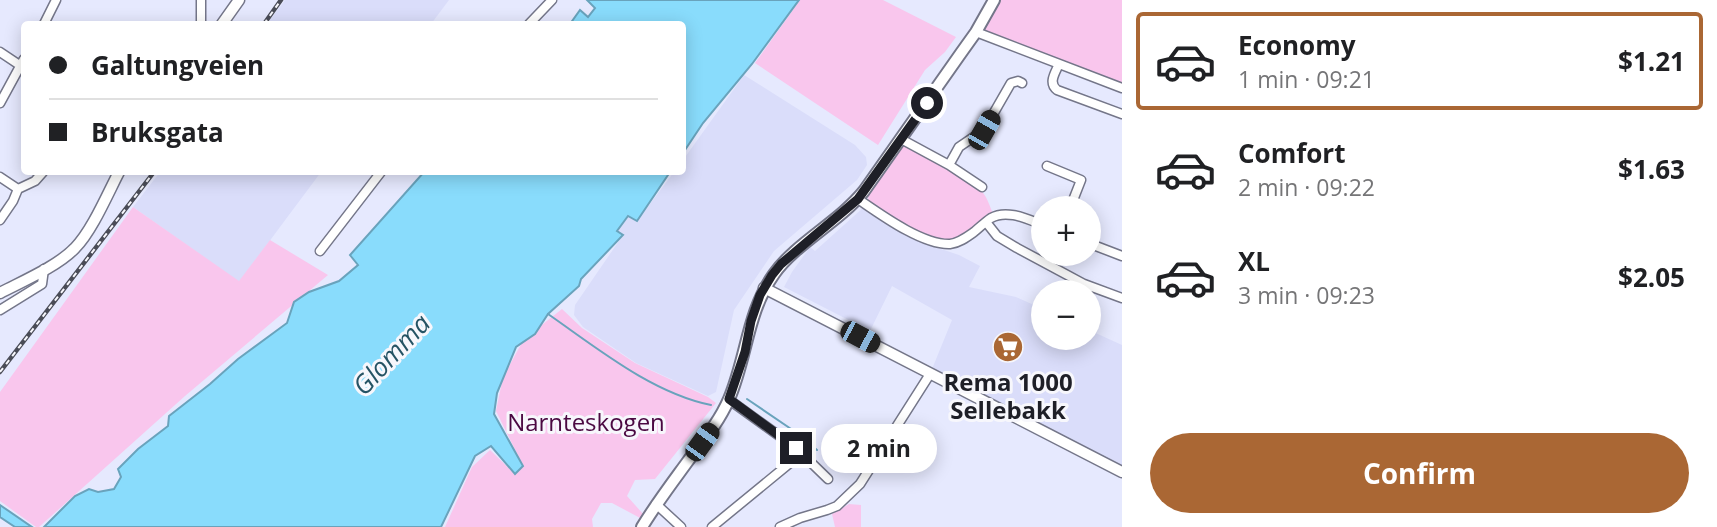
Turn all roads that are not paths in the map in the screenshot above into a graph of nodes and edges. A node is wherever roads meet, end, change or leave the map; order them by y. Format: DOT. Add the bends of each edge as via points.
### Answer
graph roads {
  1 [pos="56,0"];
  2 [pos="201,0"];
  3 [pos="239,0"];
  4 [pos="552,0"];
  5 [pos="994,0"];
  6 [pos="46,21"];
  7 [pos="201,21"];
  8 [pos="224,21"];
  9 [pos="532,21"];
  10 [pos="976,32"];
  11 [pos="0,52"];
  12 [pos="21,61"];
  13 [pos="1059,64"];
  14 [pos="21,66"];
  15 [pos="1022,83"];
  16 [pos="1122,88"];
  17 [pos="0,103"];
  18 [pos="1122,114"];
  19 [pos="901,139"];
  20 [pos="949,165"];
  21 [pos="1047,166"];
  22 [pos="41,175"];
  23 [pos="117,175"];
  24 [pos="379,175"];
  25 [pos="0,177"];
  26 [pos="982,187"];
  27 [pos="18,189"];
  28 [pos="1075,196"];
  29 [pos="858,199"];
  30 [pos="0,220"];
  31 [pos="1031,221"];
  32 [pos="986,222"];
  33 [pos="1101,248"];
  34 [pos="320,251"];
  35 [pos="1031,251"];
  36 [pos="1122,256"];
  37 [pos="1059,266"];
  38 [pos="44,269"];
  39 [pos="764,288"];
  40 [pos="0,293"];
  41 [pos="1122,298"];
  42 [pos="0,310"];
  43 [pos="930,374"];
  44 [pos="729,399"];
  45 [pos="801,454"];
  46 [pos="1122,472"];
  47 [pos="828,479"];
  48 [pos="656,504"];
  49 [pos="642,527"];
  50 [pos="681,527"];
  51 [pos="712,527"];
  52 [pos="780,527"];
  1 -- 6 [label="street"];
  2 -- 7 [label="street"];
  3 -- 8 [label="street"];
  4 -- 9 [label="street"];
  5 -- 10 [label="main road"];
  10 -- 13 [label="street"];
  10 -- 19 [label="main road"];
  11 -- 12 [label="street"];
  13 -- 16 [label="street"];
  13 -- 18 [label="street" via="1053,87"];
  14 -- 17 [label="street"];
  15 -- 20 [label="street" via="1011,83 984,130 959,147"];
  19 -- 20 [label="street"];
  19 -- 29 [label="main road"];
  20 -- 26 [label="street"];
  21 -- 28 [label="street" via="1082,180"];
  22 -- 27 [label="street"];
  23 -- 38 [label="street" via="85,236 69,254"];
  24 -- 34 [label="street"];
  25 -- 27 [label="street"];
  27 -- 30 [label="street"];
  29 -- 32 [label="street" via="939,243 965,238"];
  29 -- 39 [label="main road" via="781,264"];
  31 -- 32 [label="street" via="1003,215"];
  32 -- 35 [label="street" via="997,236"];
  33 -- 36 [label="street"];
  37 -- 41 [label="street" via="1084,284"];
  38 -- 40 [label="street"];
  38 -- 42 [label="street" via="42,284"];
  39 -- 43 [label="street"];
  39 -- 44 [label="main road"];
  43 -- 46 [label="street"];
  43 -- 52 [label="street" via="860,484 837,506"];
  44 -- 45 [label="street"];
  44 -- 48 [label="main road"];
  45 -- 47 [label="street"];
  45 -- 51 [label="street"];
  48 -- 49 [label="main road"];
  48 -- 50 [label="street"];
}
